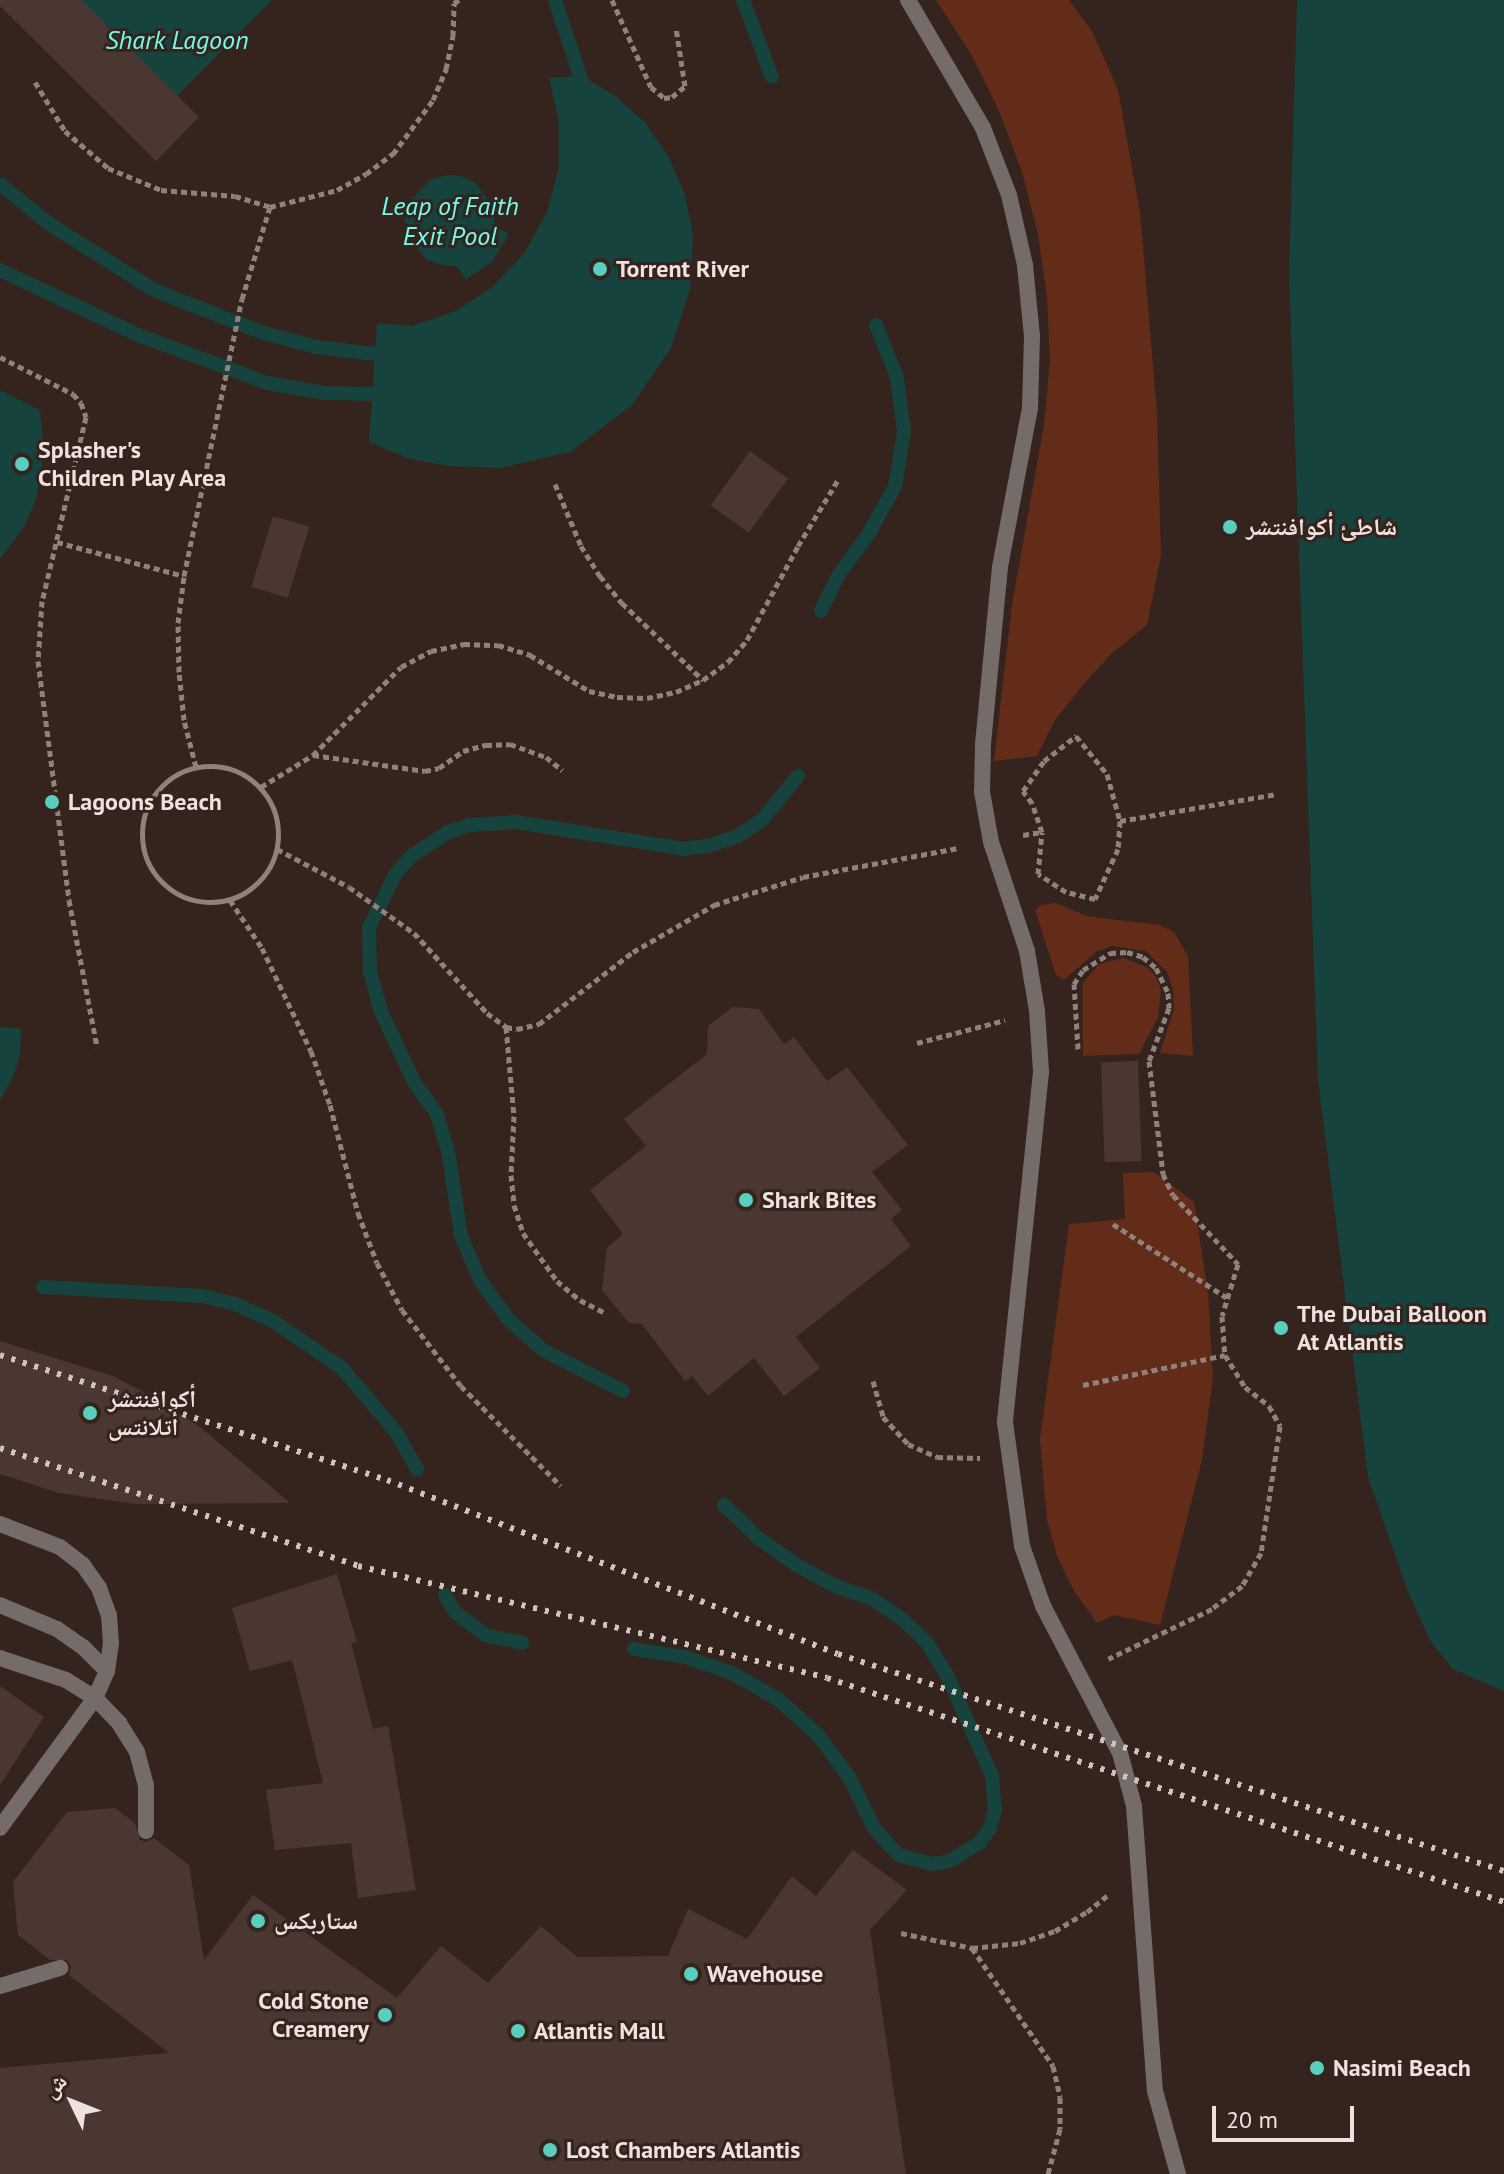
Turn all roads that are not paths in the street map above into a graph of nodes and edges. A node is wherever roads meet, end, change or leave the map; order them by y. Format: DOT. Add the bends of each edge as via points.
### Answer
graph roads {
  1 [pos="908,0"];
  2 [pos="0,1524"];
  3 [pos="0,1605"];
  4 [pos="0,1658"];
  5 [pos="107,1671"];
  6 [pos="95,1698"];
  7 [pos="0,1828"];
  8 [pos="146,1831"];
  9 [pos="60,1968"];
  10 [pos="0,1986"];
  11 [pos="1178,2174"];
  1 -- 11 [label="street" via="983,128 1009,195 1028,293 1030,408 1000,567 982,792 991,842 1027,951 1041,1072 1005,1422 1022,1546 1043,1606 1120,1753 1134,1806 1155,2091"];
  2 -- 5 [label="street" via="60,1547 83,1565 109,1615"];
  3 -- 5 [label="street" via="57,1629"];
  4 -- 6 [label="street" via="66,1680"];
  5 -- 6 [label="street"];
  6 -- 7 [label="street"];
  6 -- 8 [label="street" via="137,1752 146,1786"];
  9 -- 10 [label="street"];
}
